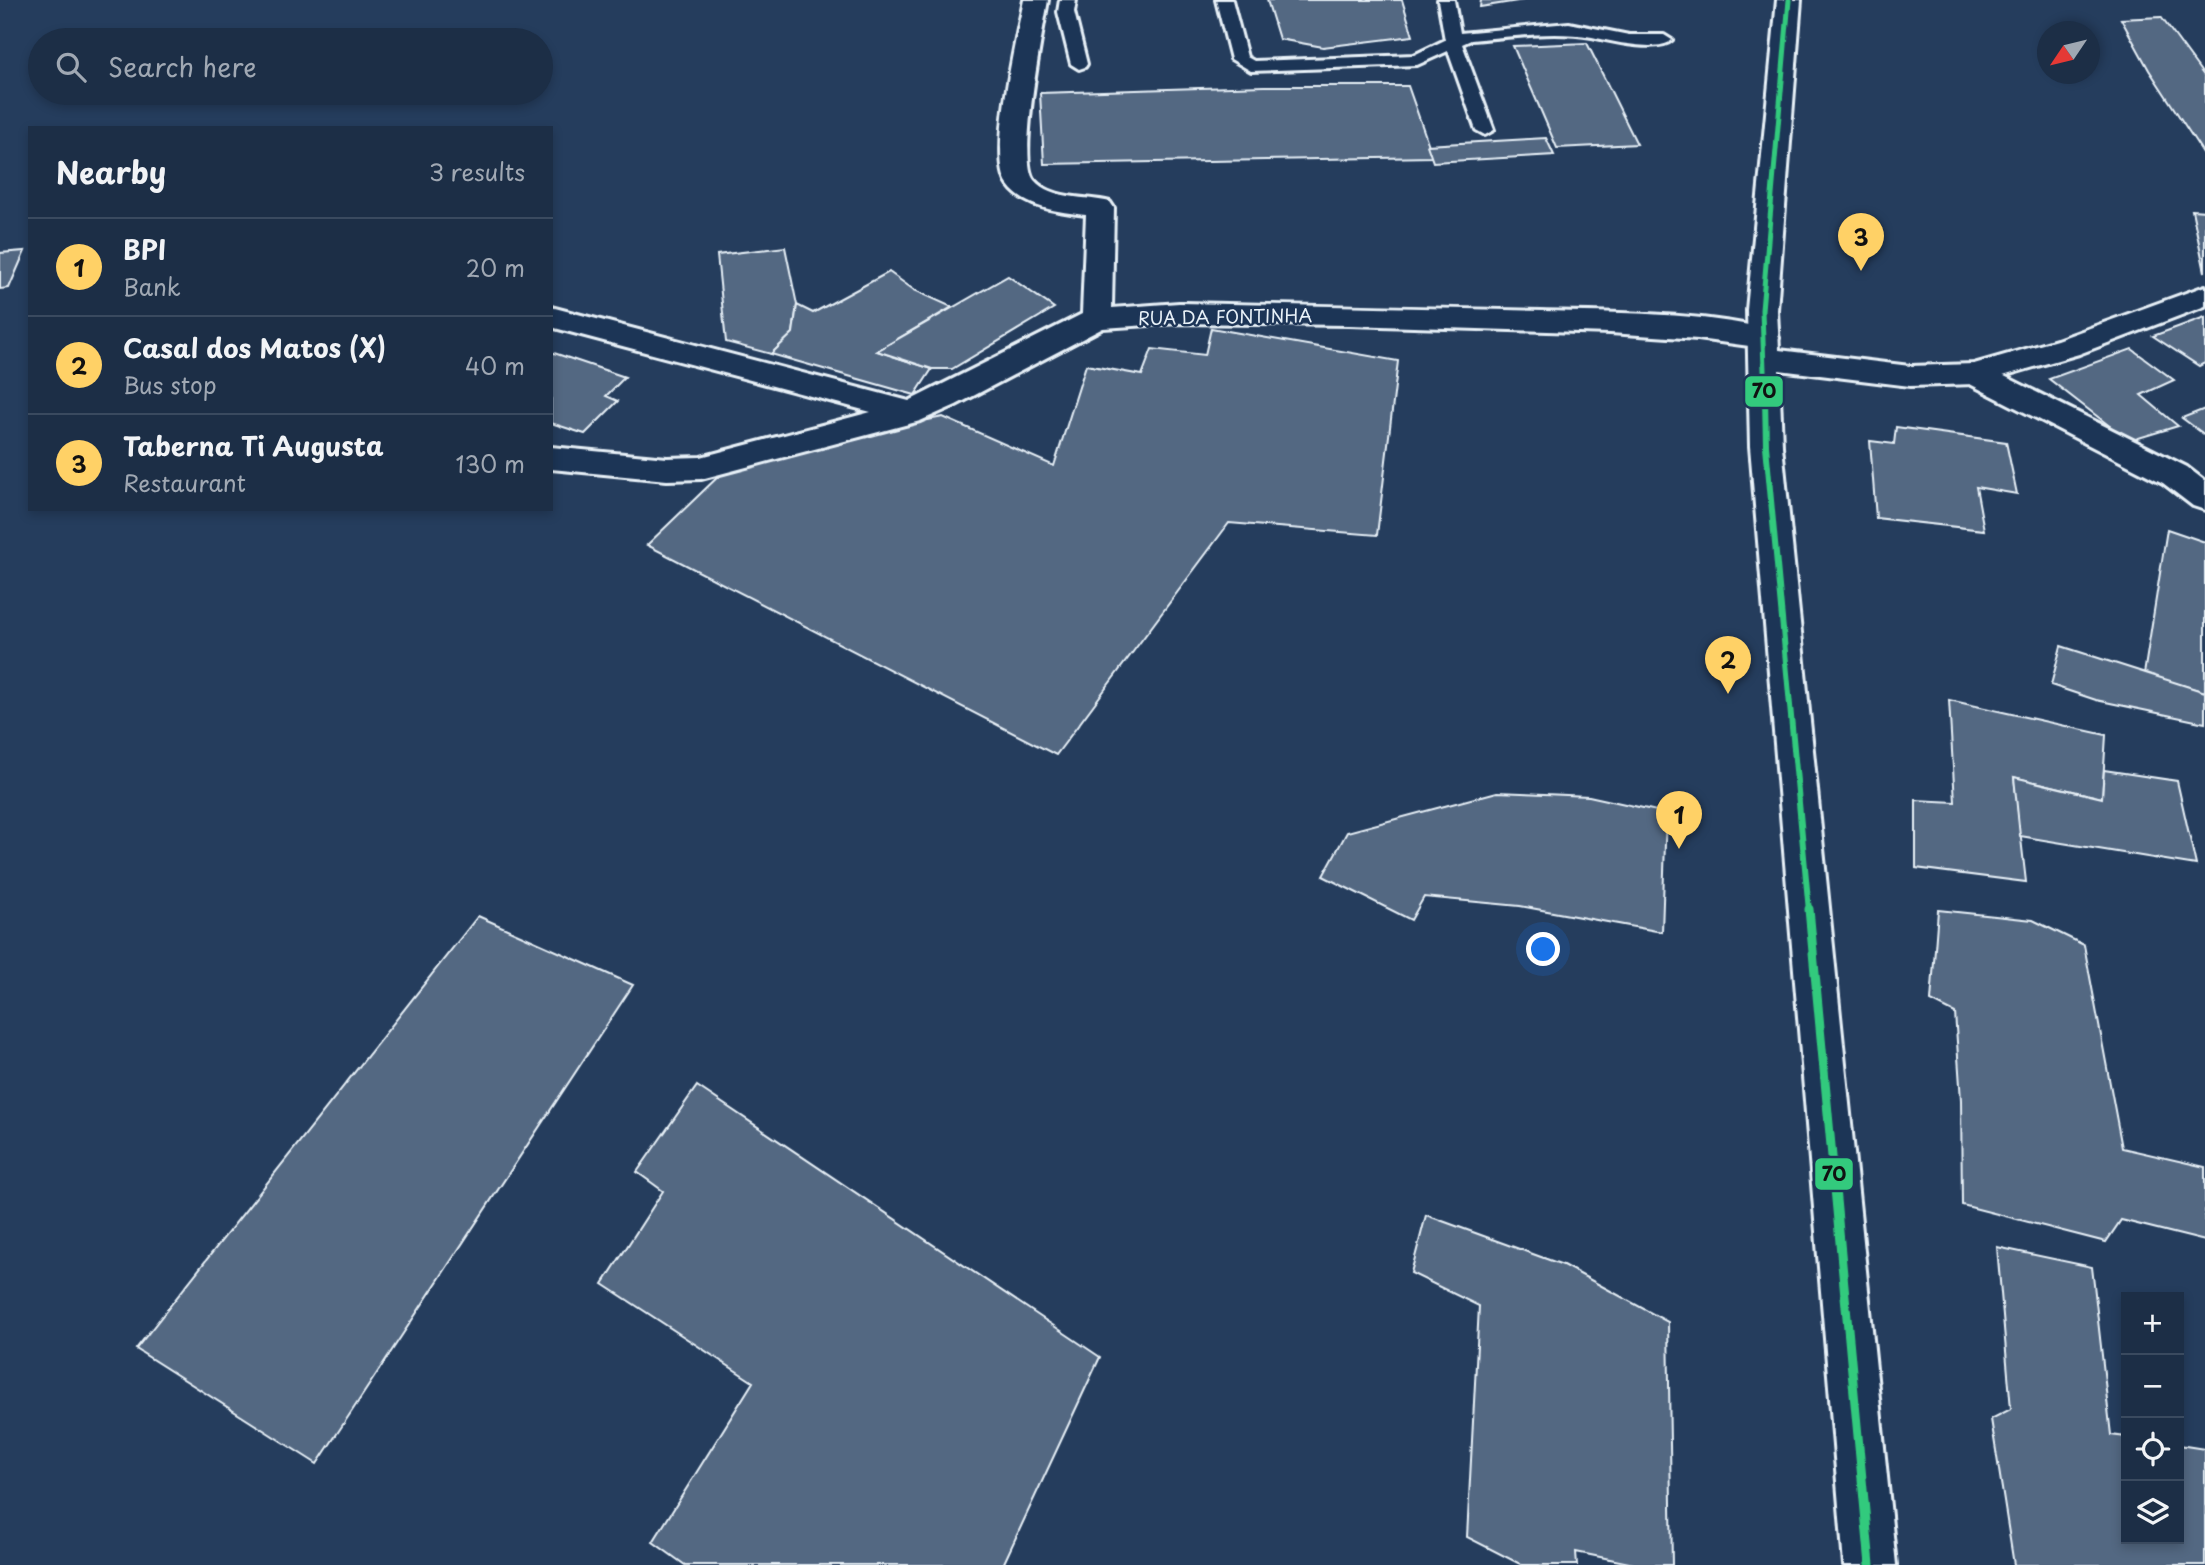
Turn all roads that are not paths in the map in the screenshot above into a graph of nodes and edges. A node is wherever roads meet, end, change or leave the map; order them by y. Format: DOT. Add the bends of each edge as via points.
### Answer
graph roads {
  1 [pos="1036,0"];
  2 [pos="1068,0"];
  3 [pos="1224,0"];
  4 [pos="1446,0"];
  5 [pos="1789,0"];
  6 [pos="1664,40"];
  7 [pos="1453,42"];
  8 [pos="1079,64"];
  9 [pos="1485,130"];
  10 [pos="2205,295"];
  11 [pos="553,318"];
  12 [pos="1097,319"];
  13 [pos="1763,348"];
  14 [pos="1975,373"];
  15 [pos="911,412"];
  16 [pos="553,458"];
  17 [pos="2205,498"];
  18 [pos="1870,1565"];
  1 -- 12 [label="street" via="1014,138 1015,174 1043,197 1100,208"];
  2 -- 8 [label="lane" via="1066,12"];
  3 -- 7 [label="lane" via="1239,58 1251,66 1417,60"];
  4 -- 7 [label="lane"];
  5 -- 13 [label="street" via="1762,310"];
  6 -- 7 [label="lane" via="1629,40 1570,28 1468,36"];
  7 -- 9 [label="lane"];
  10 -- 14 [label="street, RUA DA FONTINHA" via="2068,347"];
  11 -- 15 [label="street"];
  12 -- 13 [label="street, RUA DA FONTINHA" via="1179,313 1610,323 1698,329"];
  12 -- 15 [label="street, RUA DA FONTINHA"];
  13 -- 14 [label="street, RUA DA FONTINHA" via="1910,376"];
  13 -- 18 [label="street" via="1766,446"];
  14 -- 17 [label="street" via="2175,475"];
  15 -- 16 [label="street, RUA DA FONTINHA" via="701,468 667,470"];
}
